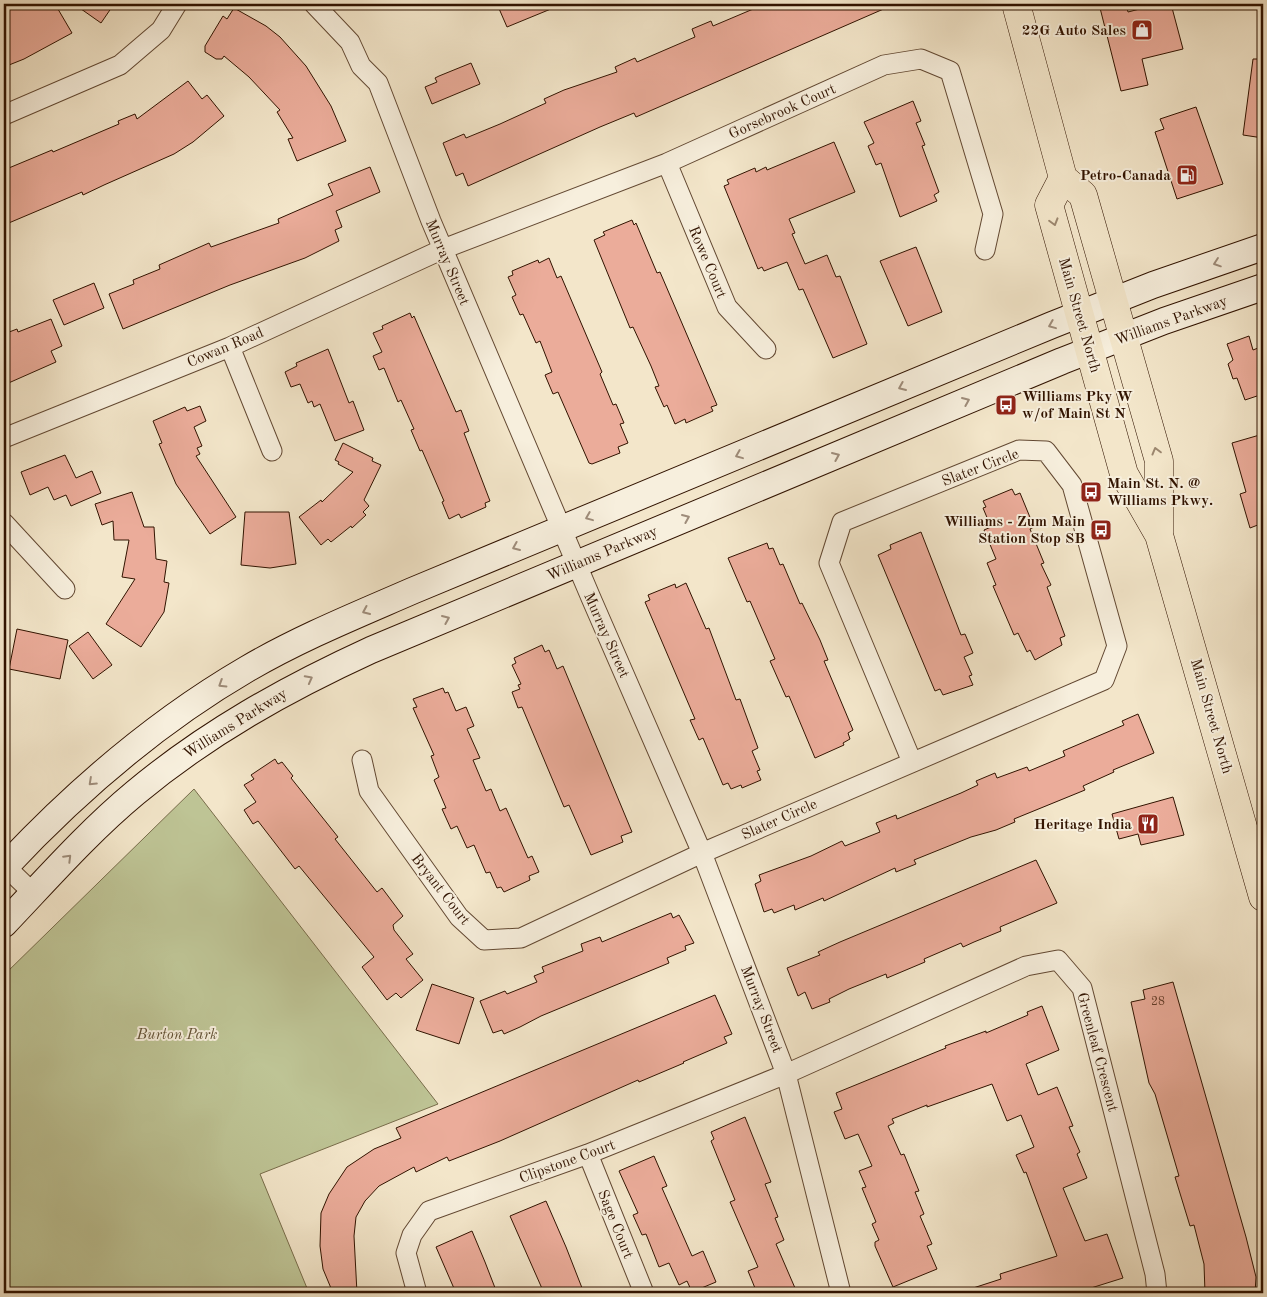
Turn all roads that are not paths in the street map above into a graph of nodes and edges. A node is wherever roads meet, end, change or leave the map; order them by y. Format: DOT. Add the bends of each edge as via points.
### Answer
graph roads {
  1 [pos="177,4"];
  2 [pos="314,4"];
  3 [pos="1016,4"];
  4 [pos="4,115"];
  5 [pos="667,163"];
  6 [pos="1063,178"];
  7 [pos="1263,247"];
  8 [pos="443,249"];
  9 [pos="986,250"];
  10 [pos="1263,287"];
  11 [pos="1114,301"];
  12 [pos="1079,314"];
  13 [pos="1124,337"];
  14 [pos="230,347"];
  15 [pos="766,349"];
  16 [pos="1090,350"];
  17 [pos="4,438"];
  18 [pos="272,451"];
  19 [pos="4,523"];
  20 [pos="561,529"];
  21 [pos="1159,535"];
  22 [pos="576,564"];
  23 [pos="65,590"];
  24 [pos="362,760"];
  25 [pos="912,762"];
  26 [pos="702,853"];
  27 [pos="4,866"];
  28 [pos="34,893"];
  29 [pos="1263,897"];
  30 [pos="4,924"];
  31 [pos="786,1074"];
  32 [pos="588,1154"];
  33 [pos="417,1293"];
  34 [pos="644,1293"];
  35 [pos="841,1293"];
  36 [pos="1157,1293"];
  1 -- 4 [label="street" via="161,30 120,65"];
  2 -- 8 [label="street, Murray Street" via="350,42 361,66 378,83"];
  3 -- 6 [label="main road"];
  5 -- 8 [label="street, Gorsebrook Court"];
  5 -- 9 [label="street, Gorsebrook Court" via="884,65 921,59 950,71 993,214"];
  5 -- 15 [label="street, Rowe Court" via="726,307"];
  6 -- 11 [label="main road, Main Street North" via="1083,195"];
  6 -- 12 [label="main road, Main Street North, one-way" via="1049,205"];
  7 -- 11 [label="main road, one-way"];
  8 -- 14 [label="street, Cowan Road"];
  8 -- 20 [label="street, Murray Street"];
  10 -- 13 [label="main road, Williams Parkway"];
  11 -- 12 [label="main road"];
  11 -- 13 [label="main road, Main Street North"];
  12 -- 16 [label="main road, Main Street North"];
  12 -- 20 [label="main road, one-way"];
  13 -- 16 [label="main road, Williams Parkway"];
  21 -- 13 [label="main road, Main Street North, one-way" via="1159,461"];
  14 -- 17 [label="street, Cowan Road"];
  14 -- 18 [label="street"];
  16 -- 21 [label="main road, Main Street North" via="1124,474"];
  22 -- 16 [label="main road, Williams Parkway, one-way"];
  19 -- 23 [label="street"];
  20 -- 22 [label="street, Murray Street"];
  20 -- 27 [label="main road, one-way" via="320,631 227,681 114,762"];
  21 -- 29 [label="main road, Main Street North"];
  22 -- 26 [label="street, Murray Street"];
  28 -- 22 [label="main road, Williams Parkway, one-way" via="134,794 188,752 256,708 317,674"];
  24 -- 26 [label="street, Bryant Court" via="369,791 459,917 484,940 522,938"];
  25 -- 25 [label="street, Slater Circle" via="1104,680 1117,646 1072,485 1046,451 1019,450 842,522 829,562"];
  25 -- 26 [label="street, Slater Circle"];
  26 -- 31 [label="street, Murray Street"];
  27 -- 28 [label="street"];
  28 -- 30 [label="main road, Williams Parkway"];
  31 -- 32 [label="street, Clipstone Court"];
  31 -- 35 [label="street, Murray Street"];
  31 -- 36 [label="street, Greenleaf Crescent" via="1026,966 1058,960 1082,988 1155,1274"];
  32 -- 33 [label="street, Clipstone Court" via="429,1211 412,1235 406,1253"];
  32 -- 34 [label="street, Sage Court"];
}
